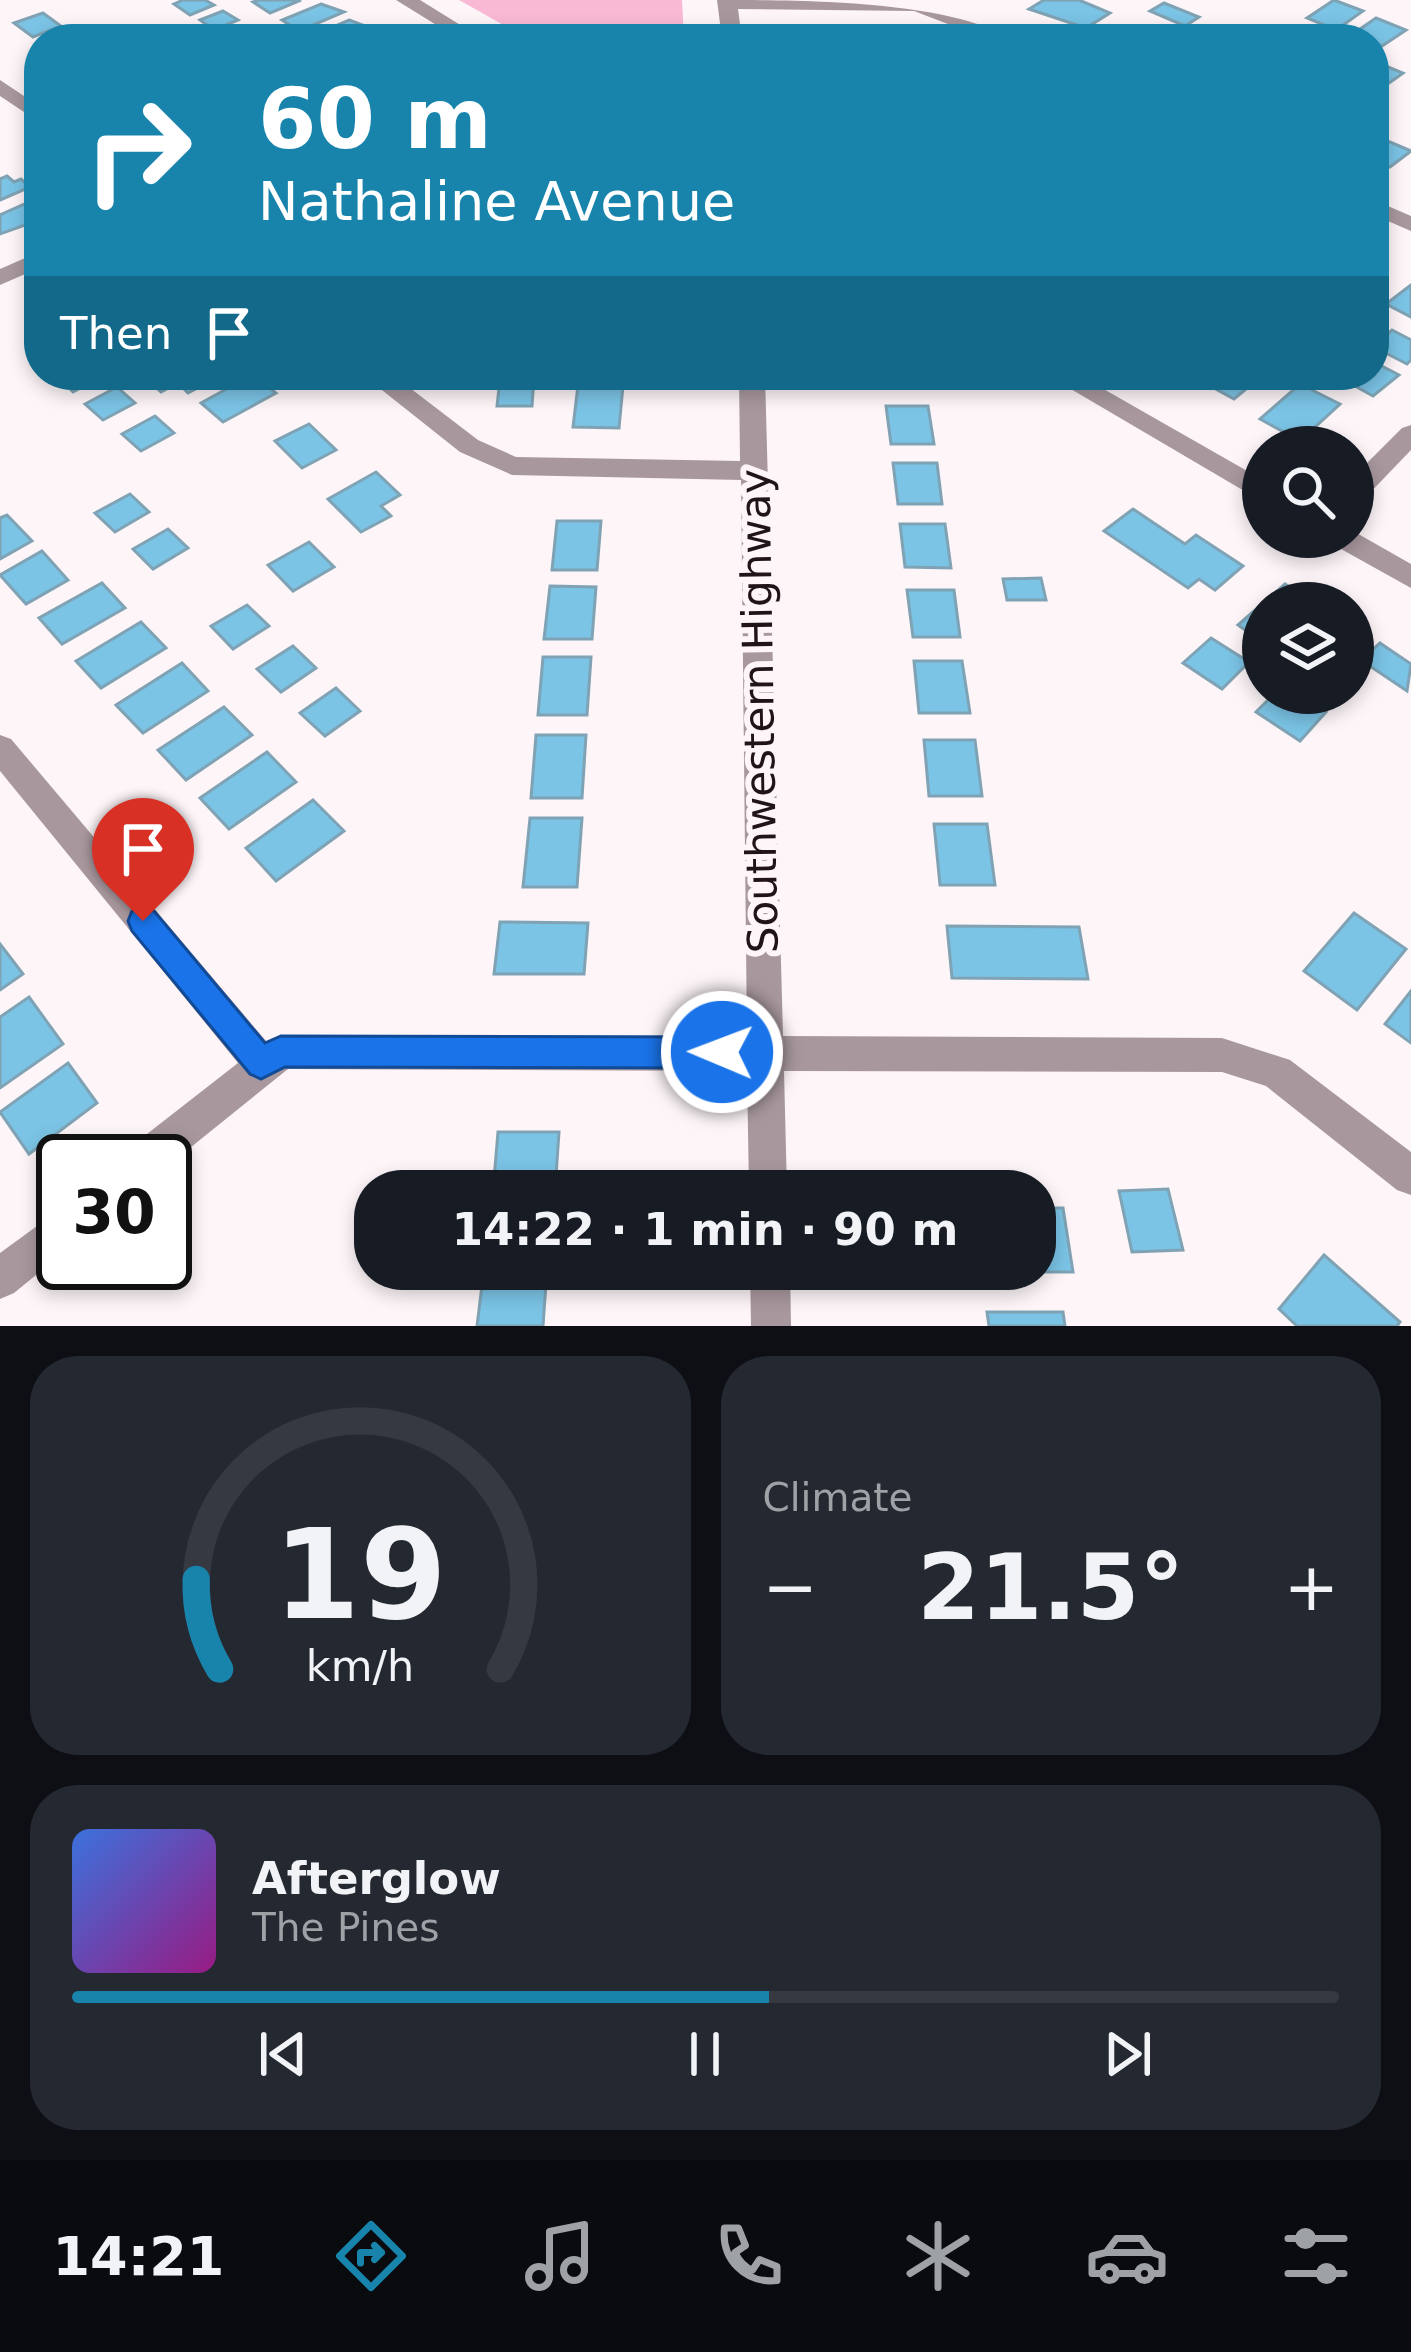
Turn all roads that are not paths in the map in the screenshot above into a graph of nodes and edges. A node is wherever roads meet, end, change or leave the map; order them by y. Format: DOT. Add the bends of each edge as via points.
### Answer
graph roads {
  1 [pos="406,0"];
  2 [pos="728,1"];
  3 [pos="447,24"];
  4 [pos="970,24"];
  5 [pos="0,86"];
  6 [pos="24,104"];
  7 [pos="396,390"];
  8 [pos="752,390"];
  9 [pos="1086,390"];
  10 [pos="1411,434"];
  11 [pos="754,472"];
  12 [pos="1374,472"];
  13 [pos="1242,480"];
  14 [pos="1374,556"];
  15 [pos="1411,577"];
  16 [pos="0,748"];
  17 [pos="766,1053"];
  18 [pos="261,1063"];
  19 [pos="176,1134"];
  20 [pos="769,1170"];
  21 [pos="1411,1176"];
  22 [pos="36,1250"];
  23 [pos="0,1280"];
  24 [pos="770,1290"];
  25 [pos="771,1326"];
  1 -- 3 [label="street"];
  2 -- 4 [label="street" via="914,5"];
  5 -- 6 [label="street"];
  7 -- 11 [label="street" via="469,446 512,466"];
  8 -- 11 [label="street, Southwestern Highway"];
  9 -- 13 [label="street"];
  10 -- 12 [label="street"];
  11 -- 17 [label="street, Southwestern Highway"];
  14 -- 15 [label="street"];
  16 -- 18 [label="street"];
  17 -- 18 [label="street" via="281,1052"];
  17 -- 20 [label="street, Southwestern Highway"];
  17 -- 21 [label="street" via="1238,1058 1277,1072"];
  18 -- 19 [label="street"];
  22 -- 23 [label="street"];
  24 -- 25 [label="street"];
}
